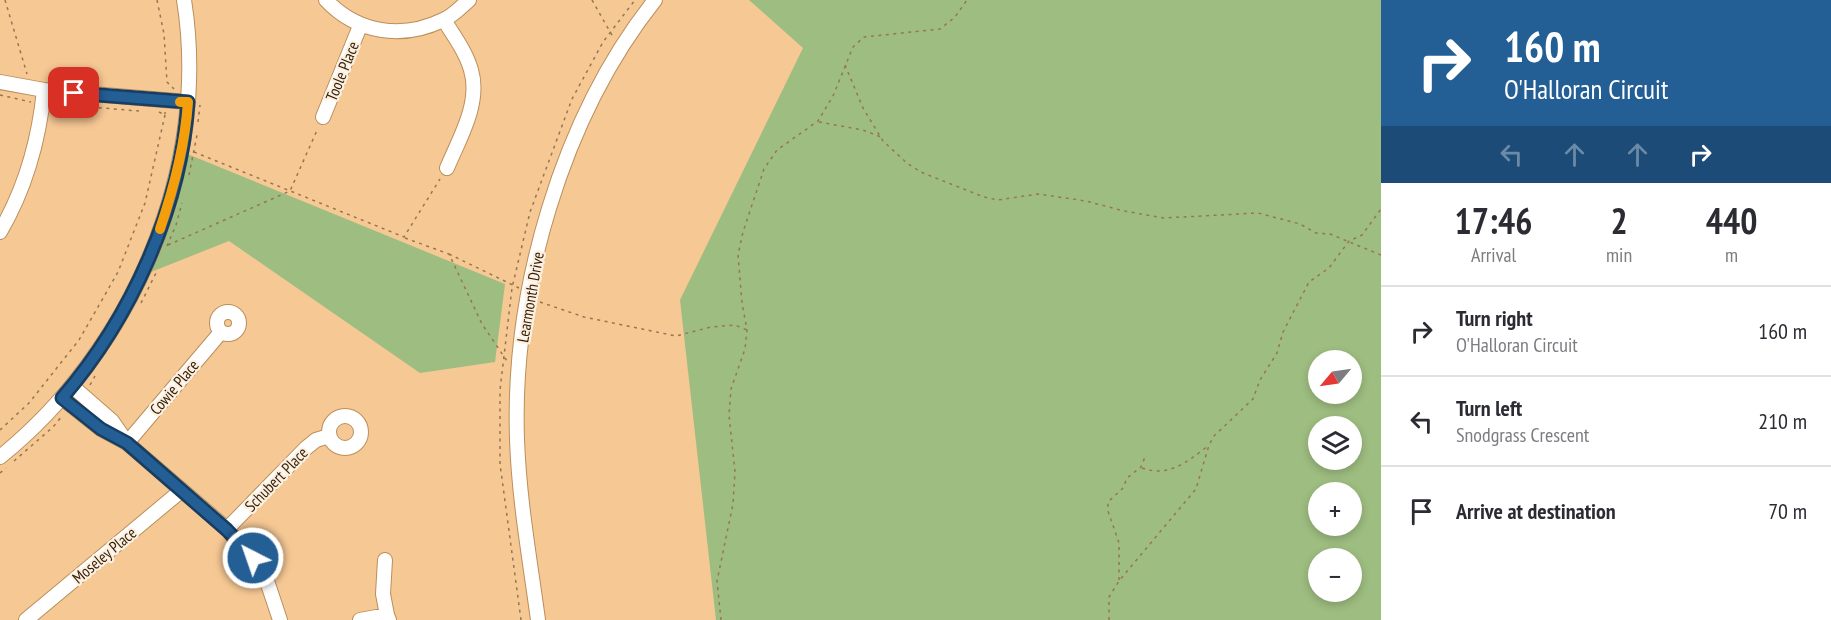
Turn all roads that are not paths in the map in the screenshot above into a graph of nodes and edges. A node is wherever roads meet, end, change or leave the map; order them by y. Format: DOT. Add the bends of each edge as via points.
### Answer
graph roads {
  1 [pos="183,0"];
  2 [pos="326,0"];
  3 [pos="469,0"];
  4 [pos="655,0"];
  5 [pos="444,20"];
  6 [pos="360,26"];
  7 [pos="0,82"];
  8 [pos="38,89"];
  9 [pos="188,102"];
  10 [pos="323,117"];
  11 [pos="447,168"];
  12 [pos="0,232"];
  13 [pos="221,332"];
  14 [pos="72,386"];
  15 [pos="62,398"];
  16 [pos="329,436"];
  17 [pos="127,443"];
  18 [pos="0,457"];
  19 [pos="182,490"];
  20 [pos="227,530"];
  21 [pos="385,560"];
  22 [pos="388,617"];
  23 [pos="26,620"];
  24 [pos="280,620"];
  25 [pos="360,620"];
  26 [pos="538,620"];
  1 -- 9 [label="street" via="189,40"];
  2 -- 6 [label="street"];
  3 -- 5 [label="street"];
  4 -- 26 [label="street, Learmonth Drive" via="583,120 562,171 536,255 517,399 519,475"];
  5 -- 6 [label="street" via="401,32"];
  5 -- 11 [label="street" via="471,67 474,91"];
  6 -- 10 [label="street, Toole Place"];
  7 -- 8 [label="street"];
  8 -- 9 [label="street"];
  8 -- 12 [label="street" via="36,140 14,206"];
  9 -- 14 [label="street" via="182,148 165,213 144,268 116,322"];
  13 -- 17 [label="street, Cowie Place"];
  14 -- 15 [label="street"];
  14 -- 17 [label="street" via="112,422"];
  15 -- 17 [label="street" via="101,429"];
  15 -- 18 [label="street"];
  16 -- 20 [label="street, Schubert Place" via="306,448"];
  17 -- 19 [label="street"];
  19 -- 20 [label="street"];
  19 -- 23 [label="street, Moseley Place"];
  20 -- 24 [label="street" via="253,558 268,584"];
  21 -- 22 [label="street" via="383,594"];
  22 -- 25 [label="street"];
}
